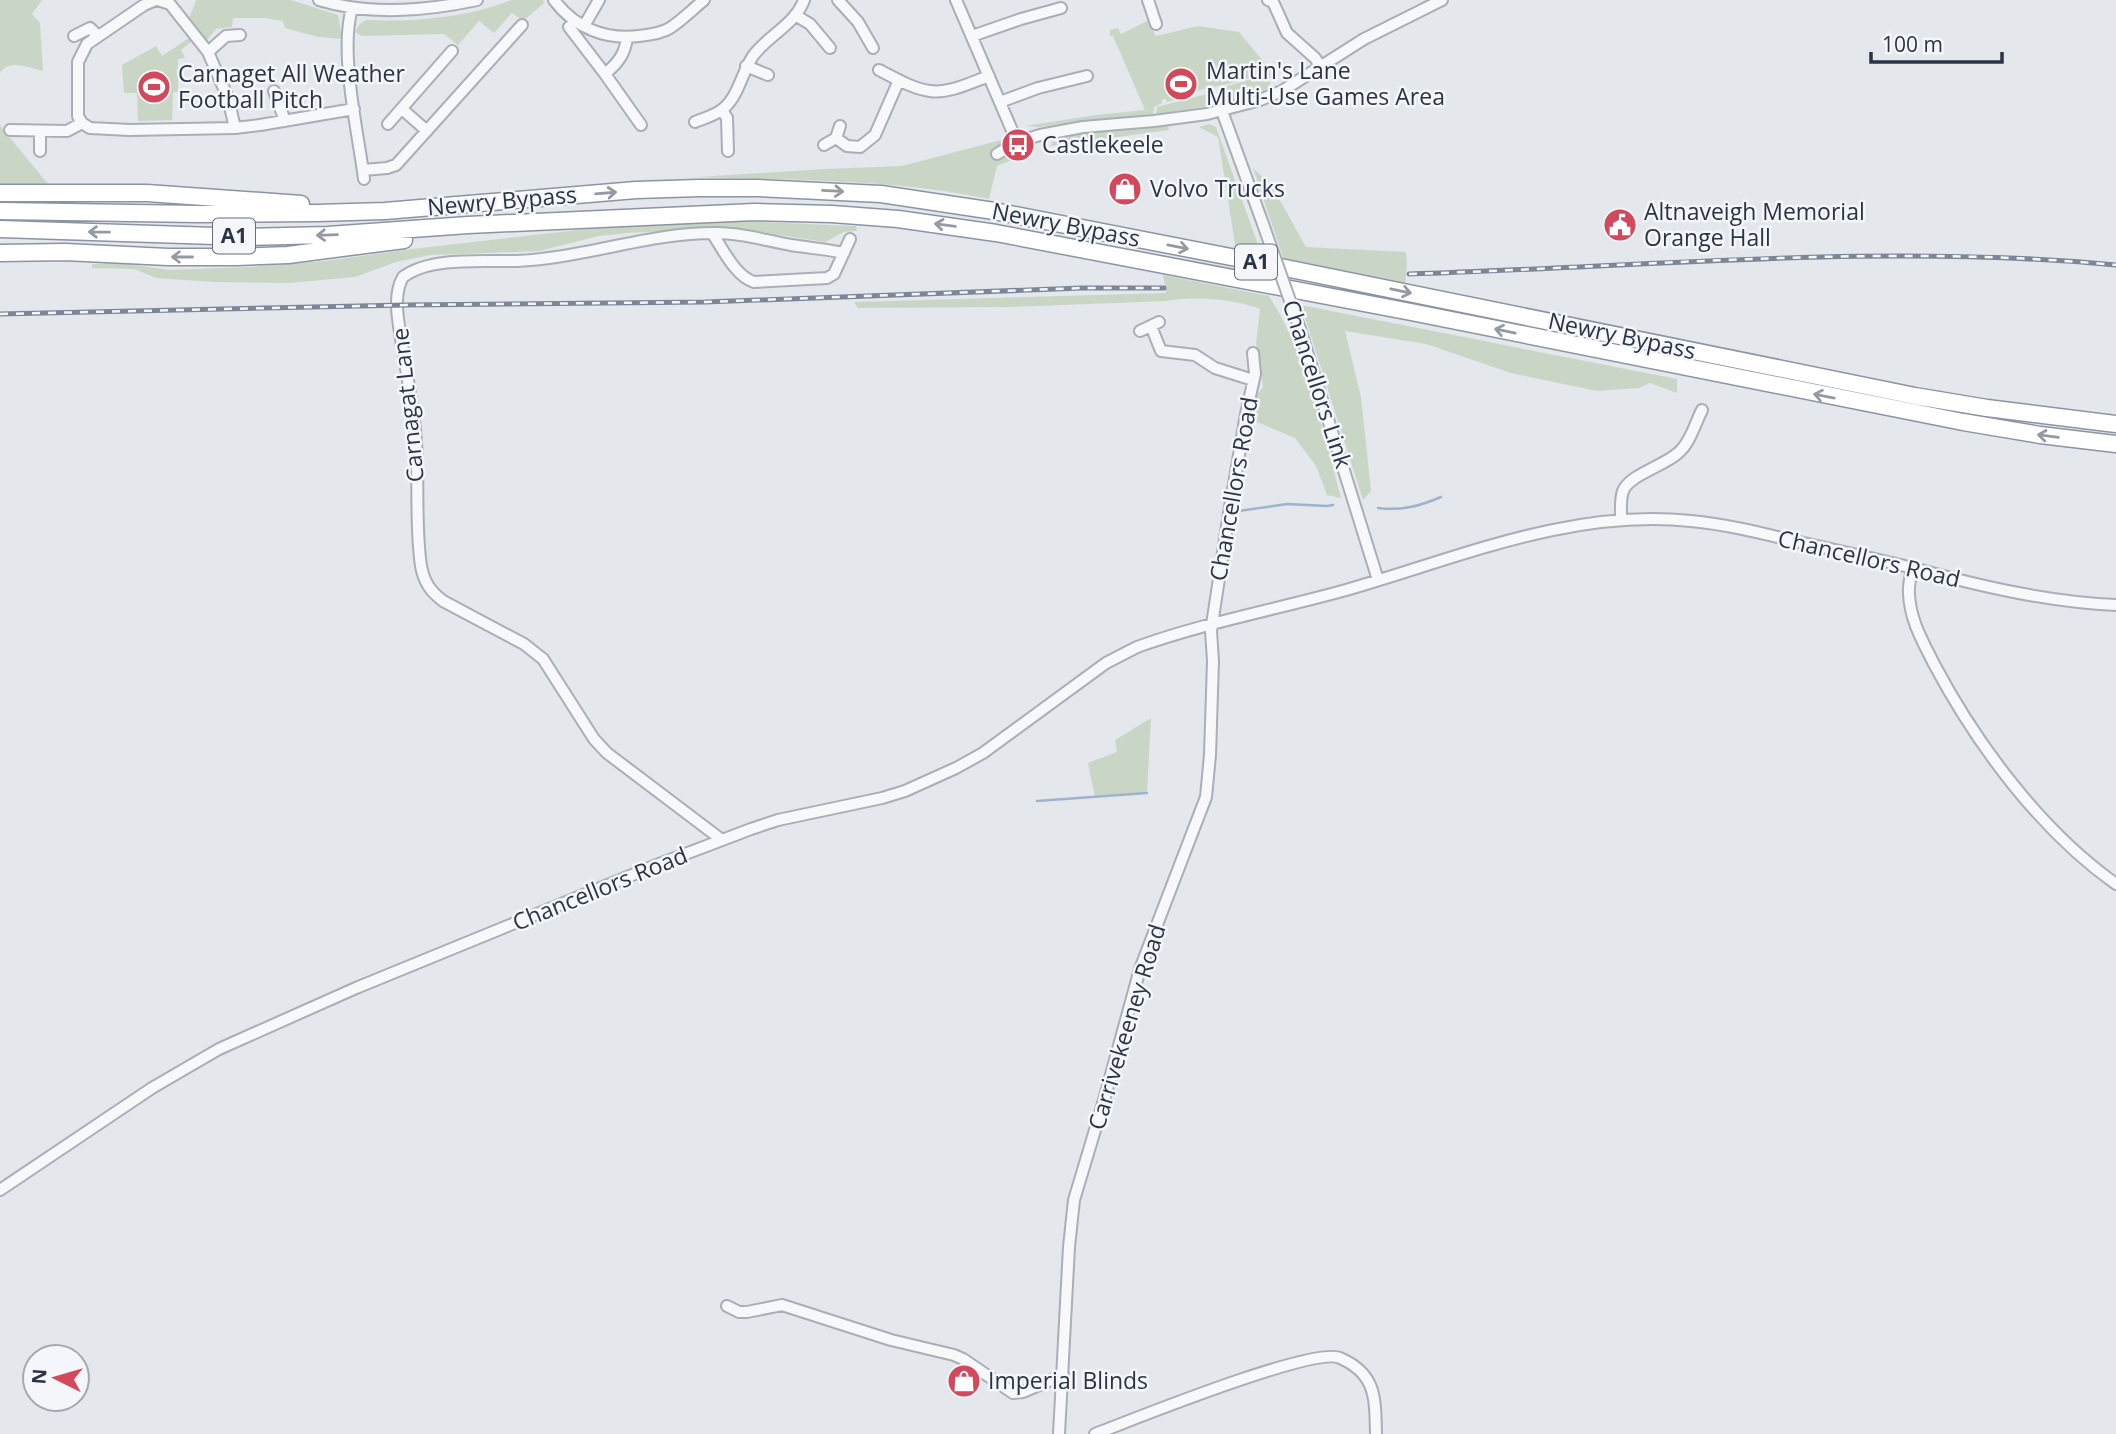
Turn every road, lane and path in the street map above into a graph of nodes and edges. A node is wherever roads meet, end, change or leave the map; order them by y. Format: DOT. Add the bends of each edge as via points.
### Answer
graph roads {
  1 [pos="157,0"];
  2 [pos="319,0"];
  3 [pos="477,0"];
  4 [pos="554,0"];
  5 [pos="600,0"];
  6 [pos="704,0"];
  7 [pos="804,0"];
  8 [pos="838,0"];
  9 [pos="957,0"];
  10 [pos="1148,0"];
  11 [pos="1442,0"];
  12 [pos="1273,1"];
  13 [pos="352,8"];
  14 [pos="1061,8"];
  15 [pos="795,15"];
  16 [pos="1156,24"];
  17 [pos="522,25"];
  18 [pos="584,26"];
  19 [pos="569,27"];
  20 [pos="240,35"];
  21 [pos="74,36"];
  22 [pos="98,36"];
  23 [pos="972,36"];
  24 [pos="627,38"];
  25 [pos="830,48"];
  26 [pos="873,48"];
  27 [pos="208,51"];
  28 [pos="452,51"];
  29 [pos="746,66"];
  30 [pos="1321,67"];
  31 [pos="879,70"];
  32 [pos="605,74"];
  33 [pos="768,75"];
  34 [pos="989,76"];
  35 [pos="1087,76"];
  36 [pos="899,80"];
  37 [pos="274,91"];
  38 [pos="1000,103"];
  39 [pos="696,108"];
  40 [pos="354,109"];
  41 [pos="402,109"];
  42 [pos="722,110"];
  43 [pos="1222,111"];
  44 [pos="285,121"];
  45 [pos="82,123"];
  46 [pos="388,124"];
  47 [pos="641,125"];
  48 [pos="840,126"];
  49 [pos="234,128"];
  50 [pos="10,130"];
  51 [pos="40,131"];
  52 [pos="427,131"];
  53 [pos="836,138"];
  54 [pos="1017,142"];
  55 [pos="824,145"];
  56 [pos="40,151"];
  57 [pos="728,151"];
  58 [pos="998,154"];
  59 [pos="0,193"];
  60 [pos="416,208"];
  61 [pos="0,211"];
  62 [pos="468,225"];
  63 [pos="0,229"];
  64 [pos="712,233"];
  65 [pos="850,239"];
  66 [pos="0,253"];
  67 [pos="844,253"];
  68 [pos="1150,326"];
  69 [pos="1253,353"];
  70 [pos="1253,380"];
  71 [pos="1702,410"];
  72 [pos="2116,424"];
  73 [pos="2116,444"];
  74 [pos="1622,519"];
  75 [pos="1912,568"];
  76 [pos="1378,580"];
  77 [pos="2116,605"];
  78 [pos="1213,625"];
  79 [pos="722,840"];
  80 [pos="2116,884"];
  81 [pos="0,1191"];
  82 [pos="727,1306"];
  83 [pos="1063,1375"];
  84 [pos="1059,1434"];
  85 [pos="1095,1434"];
  86 [pos="1376,1434"];
  1 -- 22 [label="street"];
  1 -- 27 [label="street" via="170,4"];
  2 -- 13 [label="street"];
  3 -- 13 [label="street" via="415,10"];
  4 -- 18 [label="street"];
  5 -- 18 [label="street"];
  6 -- 24 [label="street" via="668,29"];
  7 -- 15 [label="street"];
  8 -- 26 [label="street"];
  9 -- 23 [label="street"];
  10 -- 16 [label="street"];
  11 -- 30 [label="street"];
  12 -- 30 [label="street" via="1287,33"];
  13 -- 40 [label="street" via="348,34"];
  14 -- 23 [label="street"];
  15 -- 25 [label="street" via="810,24"];
  15 -- 29 [label="street"];
  17 -- 52 [label="street"];
  18 -- 24 [label="street" via="594,33"];
  19 -- 32 [label="street"];
  20 -- 27 [label="street" via="226,36"];
  21 -- 22 [label="street" via="90,28"];
  22 -- 45 [label="street" via="87,44 78,62 78,116"];
  23 -- 34 [label="street"];
  24 -- 32 [label="street" via="618,63"];
  27 -- 49 [label="street" via="228,98"];
  28 -- 41 [label="street"];
  29 -- 33 [label="street"];
  29 -- 42 [label="street"];
  30 -- 43 [label="street" via="1282,91"];
  31 -- 36 [label="street"];
  32 -- 47 [label="street"];
  34 -- 36 [label="street" via="941,91"];
  34 -- 38 [label="street"];
  35 -- 38 [label="street"];
  36 -- 53 [label="street" via="875,135 860,148"];
  37 -- 44 [label="street"];
  38 -- 54 [label="street"];
  39 -- 42 [label="street" via="698,121"];
  40 -- 44 [label="street"];
  40 -- 52 [label="street" via="363,174 396,165"];
  41 -- 46 [label="street"];
  41 -- 52 [label="street"];
  42 -- 57 [label="street" via="727,118"];
  43 -- 54 [label="street" via="1083,127"];
  43 -- 76 [label="street, Chancellors Link, bridge" via="1300,329"];
  44 -- 49 [label="street"];
  45 -- 49 [label="street" via="104,130"];
  45 -- 51 [label="street" via="68,131"];
  48 -- 53 [label="street"];
  50 -- 51 [label="street"];
  51 -- 56 [label="street"];
  53 -- 55 [label="street"];
  54 -- 58 [label="street"];
  59 -- 60 [label="highway" via="147,193"];
  60 -- 61 [label="highway, Newry Bypass / A1" via="263,215"];
  60 -- 72 [label="highway, Newry Bypass / A1, one-way" via="699,188 821,190 908,198 1231,257 1903,394"];
  62 -- 63 [label="highway, Newry Bypass / A1, one-way" via="246,237"];
  62 -- 66 [label="highway, one-way" via="404,240 288,255"];
  73 -- 62 [label="highway, Newry Bypass / A1, one-way" via="1963,422 1384,306 898,219 754,212"];
  64 -- 67 [label="street, Carnagat Lane"];
  64 -- 67 [label="street" via="740,272 754,282 827,278 834,274"];
  64 -- 79 [label="street, Carnagat Lane" via="555,257 420,268 403,277 398,291 416,441 419,540 426,584 443,601 533,651 552,671 607,753"];
  65 -- 67 [label="street"];
  68 -- 70 [label="street" via="1161,351 1195,355 1215,368"];
  69 -- 70 [label="street, Chancellors Road"];
  70 -- 78 [label="street, Chancellors Road"];
  71 -- 74 [label="street" via="1680,452 1626,486"];
  74 -- 75 [label="street, Chancellors Road" via="1723,526"];
  74 -- 76 [label="street, Chancellors Road" via="1555,529"];
  75 -- 77 [label="street, Chancellors Road" via="2049,599"];
  75 -- 80 [label="street" via="1908,592 1914,624 1968,724 2049,827"];
  76 -- 78 [label="street, Chancellors Road"];
  78 -- 79 [label="street, Chancellors Road" via="1122,654 956,768 882,798 778,820"];
  78 -- 83 [label="street, Carrivekeeney Road" via="1206,797 1140,969 1074,1200"];
  79 -- 81 [label="street, Chancellors Road" via="219,1048"];
  82 -- 83 [label="street" via="747,1312 782,1305 954,1355 1013,1393"];
  83 -- 84 [label="street, Carrivekeeney Road"];
  85 -- 86 [label="street" via="1218,1388 1326,1355 1341,1358 1369,1380"];
}
